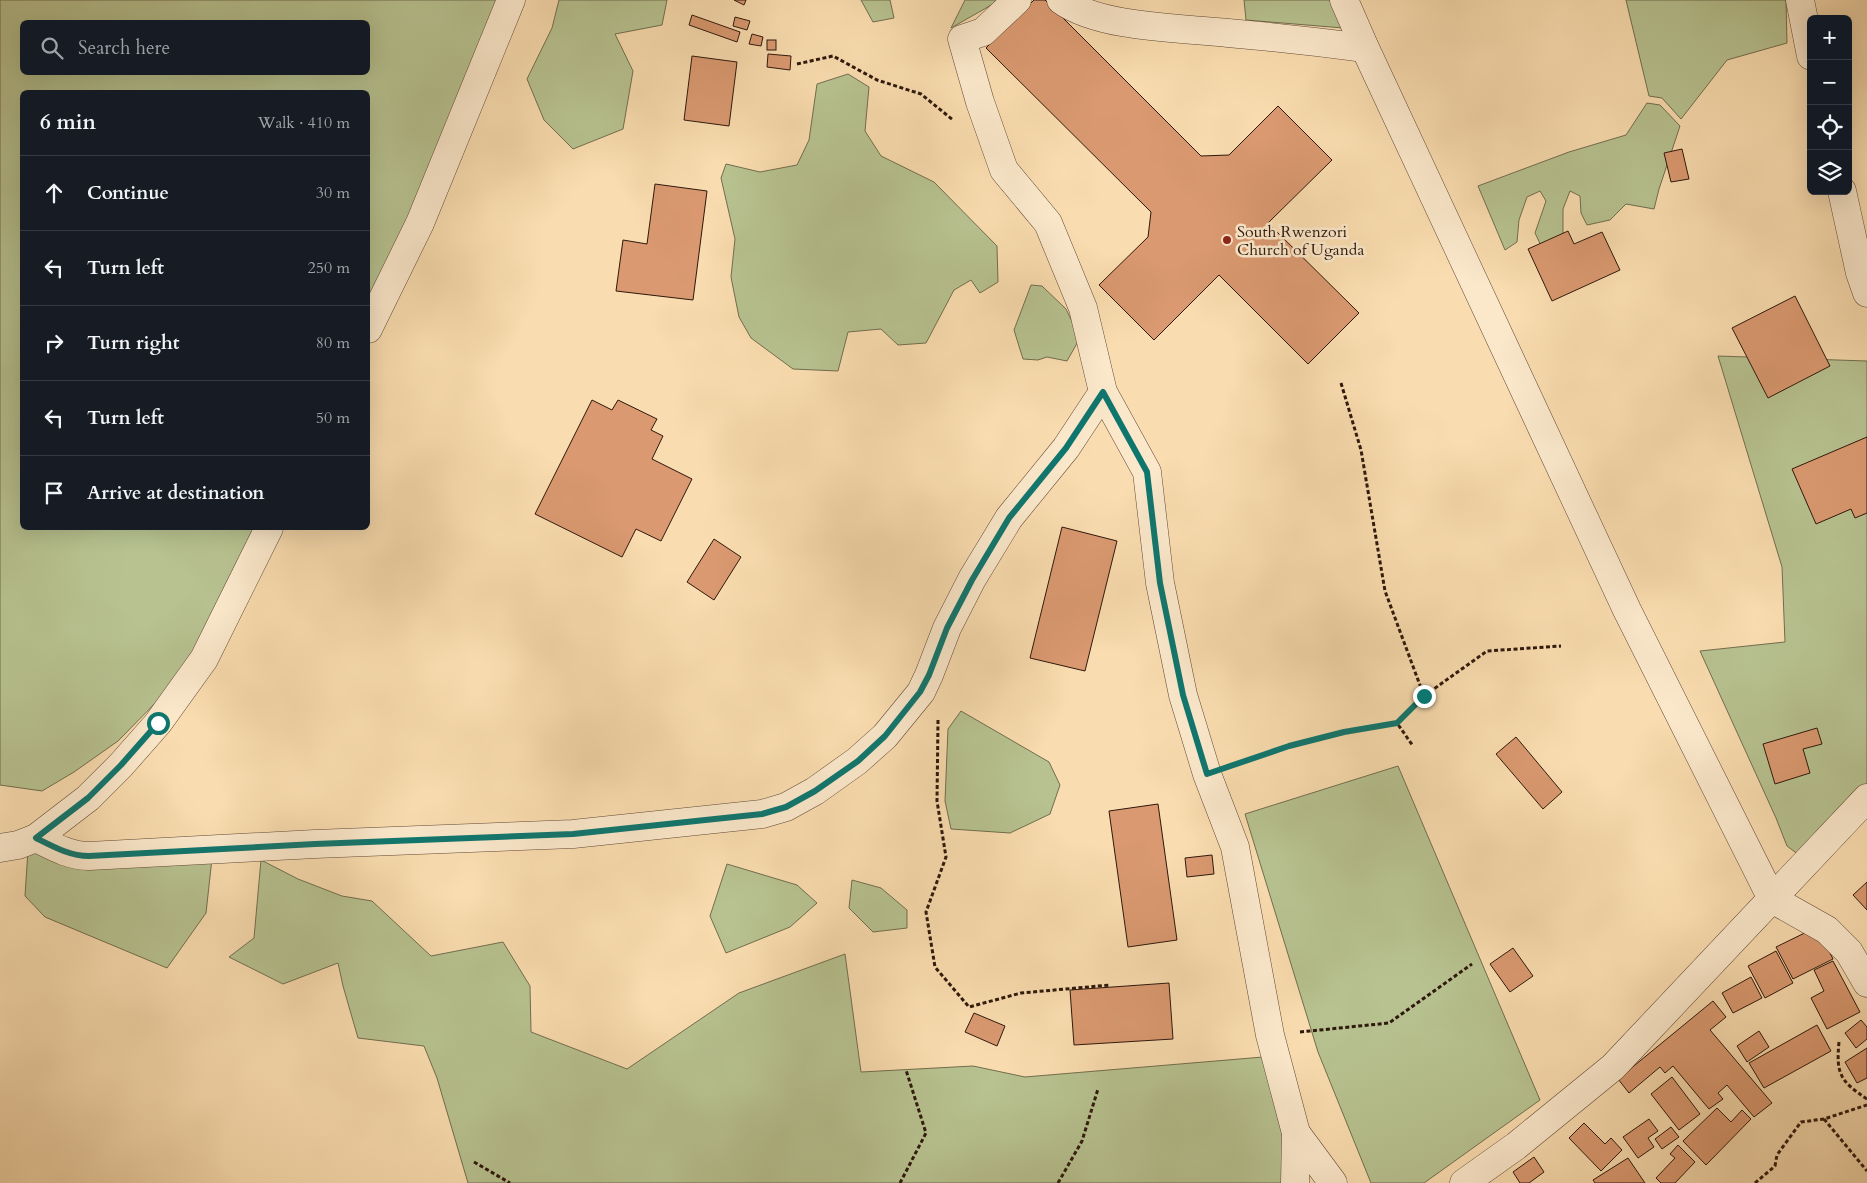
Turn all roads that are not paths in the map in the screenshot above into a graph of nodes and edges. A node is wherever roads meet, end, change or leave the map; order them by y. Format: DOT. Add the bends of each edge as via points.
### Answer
graph roads {
  1 [pos="510,0"];
  2 [pos="1017,0"];
  3 [pos="1061,0"];
  4 [pos="1344,0"];
  5 [pos="1800,0"];
  6 [pos="1807,36"];
  7 [pos="1365,48"];
  8 [pos="1843,195"];
  9 [pos="1865,278"];
  10 [pos="370,325"];
  11 [pos="1103,392"];
  12 [pos="268,530"];
  13 [pos="1867,798"];
  14 [pos="36,838"];
  15 [pos="0,848"];
  16 [pos="1772,899"];
  17 [pos="1867,983"];
  18 [pos="1296,1132"];
  19 [pos="1295,1183"];
  20 [pos="1332,1183"];
  21 [pos="1464,1183"];
  1 -- 10 [label="street" via="420,224"];
  2 -- 11 [label="street" via="983,32 962,40 1004,170 1048,223 1083,308"];
  3 -- 7 [label="street" via="1108,19"];
  4 -- 7 [label="street"];
  5 -- 6 [label="street"];
  7 -- 16 [label="street" via="1627,610"];
  8 -- 9 [label="street"];
  11 -- 14 [label="street" via="1066,448 1009,518 947,628 920,692 885,736 858,761 786,807 762,814 573,834 89,856 65,852"];
  11 -- 18 [label="street" via="1147,472 1160,583 1183,695 1207,774 1235,847 1270,1035"];
  12 -- 14 [label="street" via="204,659 158,723 88,798"];
  13 -- 16 [label="street"];
  14 -- 15 [label="street"];
  16 -- 17 [label="street" via="1827,930 1849,952"];
  16 -- 21 [label="street" via="1613,1067 1516,1146"];
  18 -- 19 [label="street"];
  18 -- 20 [label="street"];
}
